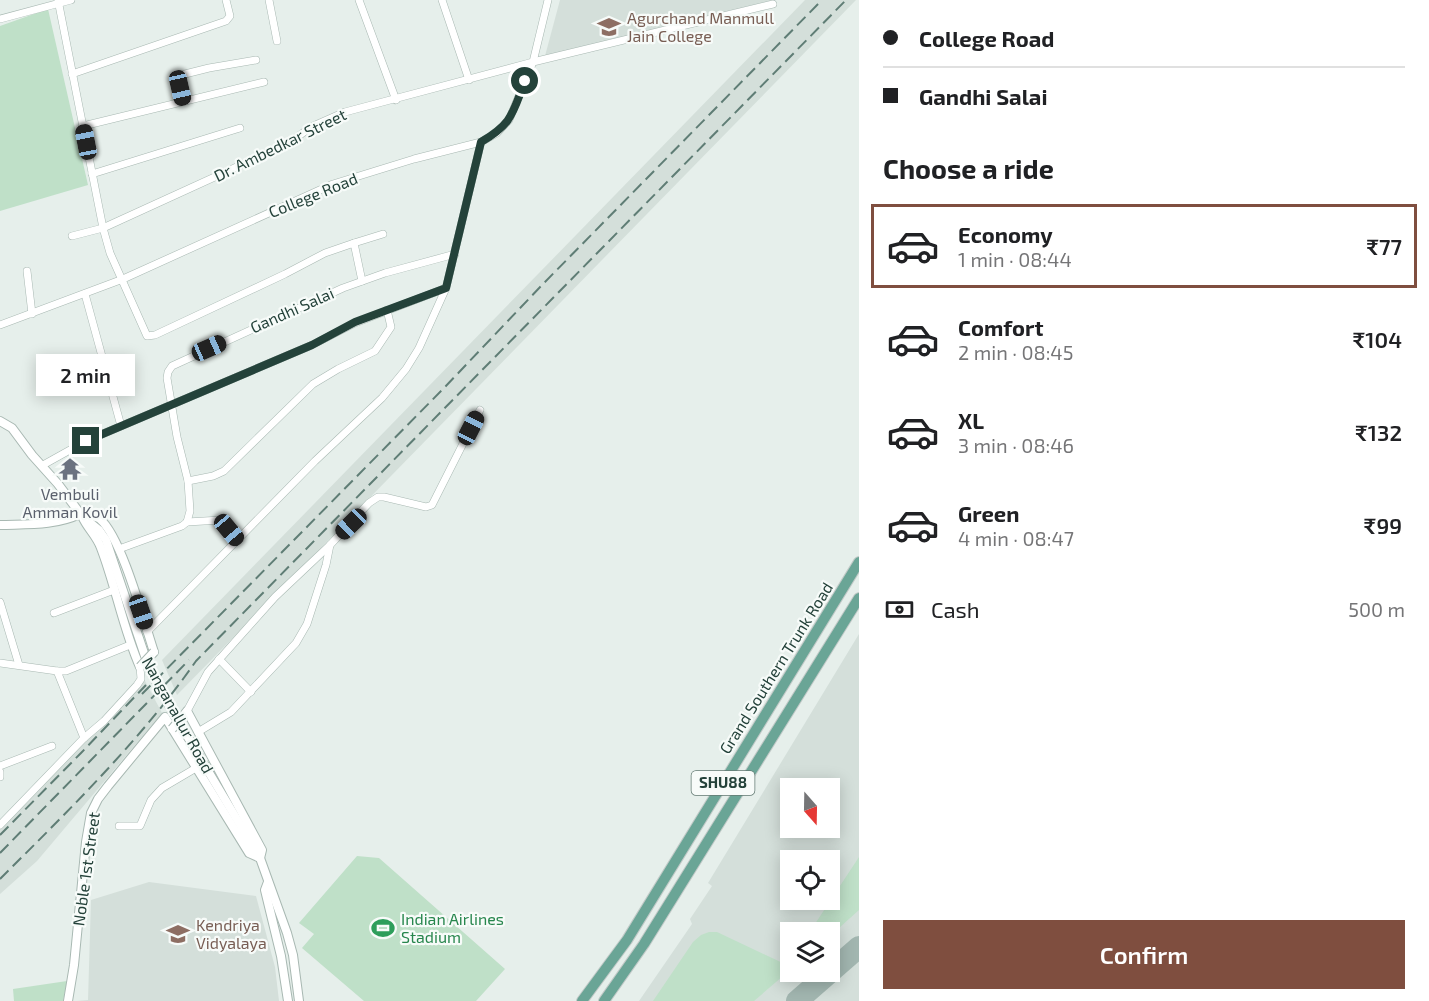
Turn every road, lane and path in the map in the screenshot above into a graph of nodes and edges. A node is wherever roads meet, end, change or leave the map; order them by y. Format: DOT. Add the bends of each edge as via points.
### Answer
graph roads {
  1 [pos="71,0"];
  2 [pos="226,0"];
  3 [pos="269,0"];
  4 [pos="359,0"];
  5 [pos="442,0"];
  6 [pos="549,0"];
  7 [pos="58,2"];
  8 [pos="773,4"];
  9 [pos="0,19"];
  10 [pos="278,40"];
  11 [pos="256,60"];
  12 [pos="533,62"];
  13 [pos="72,74"];
  14 [pos="469,80"];
  15 [pos="264,82"];
  16 [pos="183,100"];
  17 [pos="396,100"];
  18 [pos="83,126"];
  19 [pos="240,128"];
  20 [pos="481,142"];
  21 [pos="92,174"];
  22 [pos="103,228"];
  23 [pos="383,234"];
  24 [pos="72,236"];
  25 [pos="354,243"];
  26 [pos="455,254"];
  27 [pos="27,271"];
  28 [pos="123,279"];
  29 [pos="362,281"];
  30 [pos="446,288"];
  31 [pos="84,294"];
  32 [pos="387,309"];
  33 [pos="32,314"];
  34 [pos="0,326"];
  35 [pos="171,404"];
  36 [pos="480,410"];
  37 [pos="0,421"];
  38 [pos="121,426"];
  39 [pos="43,465"];
  40 [pos="188,481"];
  41 [pos="81,515"];
  42 [pos="187,522"];
  43 [pos="0,525"];
  44 [pos="237,539"];
  45 [pos="330,545"];
  46 [pos="119,549"];
  47 [pos="859,562"];
  48 [pos="114,590"];
  49 [pos="859,598"];
  50 [pos="0,602"];
  51 [pos="54,613"];
  52 [pos="147,632"];
  53 [pos="130,645"];
  54 [pos="219,659"];
  55 [pos="0,663"];
  56 [pos="19,665"];
  57 [pos="141,668"];
  58 [pos="57,671"];
  59 [pos="251,692"];
  60 [pos="185,714"];
  61 [pos="172,729"];
  62 [pos="198,732"];
  63 [pos="84,738"];
  64 [pos="52,746"];
  65 [pos="0,766"];
  66 [pos="196,768"];
  67 [pos="0,772"];
  68 [pos="0,777"];
  69 [pos="0,825"];
  70 [pos="119,826"];
  71 [pos="260,858"];
  72 [pos="268,882"];
  73 [pos="68,1001"];
  74 [pos="288,1001"];
  75 [pos="299,1001"];
  76 [pos="582,1001"];
  77 [pos="604,1001"];
  1 -- 7 [label="street"];
  2 -- 13 [label="street" via="230,16 226,21"];
  3 -- 10 [label="street"];
  4 -- 17 [label="street"];
  5 -- 14 [label="street"];
  6 -- 12 [label="street, College Road"];
  7 -- 9 [label="street"];
  7 -- 13 [label="street"];
  8 -- 12 [label="street, Dr. Ambedkar Street"];
  11 -- 16 [label="street" via="177,76"];
  12 -- 14 [label="street, Dr. Ambedkar Street"];
  12 -- 20 [label="street, College Road" via="509,120"];
  13 -- 18 [label="street"];
  14 -- 17 [label="street, Dr. Ambedkar Street"];
  15 -- 16 [label="street"];
  16 -- 18 [label="street"];
  17 -- 22 [label="street, Dr. Ambedkar Street" via="345,112 311,127 289,143"];
  18 -- 21 [label="street"];
  19 -- 21 [label="street"];
  20 -- 26 [label="street"];
  20 -- 28 [label="street, College Road" via="333,184"];
  21 -- 22 [label="street"];
  22 -- 24 [label="street, Dr. Ambedkar Street"];
  22 -- 28 [label="street"];
  23 -- 25 [label="street"];
  25 -- 28 [label="street" via="325,253 151,337 146,334"];
  25 -- 29 [label="street"];
  26 -- 29 [label="street, Gandhi Salai"];
  26 -- 30 [label="street"];
  27 -- 33 [label="street"];
  28 -- 31 [label="street, College Road"];
  29 -- 35 [label="street, Gandhi Salai" via="172,366 167,378"];
  30 -- 32 [label="street"];
  30 -- 44 [label="street" via="419,348 382,398"];
  31 -- 33 [label="street, College Road"];
  31 -- 38 [label="street"];
  32 -- 35 [label="street"];
  32 -- 40 [label="street" via="391,327 375,351 313,384 224,471"];
  33 -- 34 [label="street, College Road"];
  35 -- 38 [label="street"];
  35 -- 40 [label="street, Gandhi Salai"];
  36 -- 45 [label="street" via="432,505 378,497"];
  37 -- 39 [label="street" via="12,428"];
  38 -- 39 [label="street"];
  39 -- 41 [label="street"];
  40 -- 42 [label="street, Gandhi Salai"];
  41 -- 43 [label="street" via="54,523"];
  41 -- 46 [label="street" via="100,519"];
  41 -- 48 [label="street" via="101,547"];
  41 -- 71 [label="street, Nanganallur Road" via="106,540 149,668"];
  42 -- 44 [label="street" via="221,520"];
  42 -- 46 [label="street"];
  44 -- 52 [label="street"];
  45 -- 54 [label="street" via="275,597"];
  45 -- 59 [label="street" via="303,633"];
  46 -- 52 [label="street"];
  47 -- 76 [label="main road, Grand Southern Trunk Road / SHU88" via="627,940"];
  48 -- 51 [label="street"];
  48 -- 53 [label="street"];
  49 -- 77 [label="main road, Grand Southern Trunk Road / SHU88" via="644,944"];
  50 -- 56 [label="street"];
  52 -- 57 [label="street, bridge" via="154,652"];
  53 -- 57 [label="street"];
  53 -- 58 [label="street"];
  54 -- 59 [label="street"];
  54 -- 60 [label="street"];
  55 -- 56 [label="street"];
  56 -- 58 [label="street"];
  57 -- 63 [label="street" via="141,679 105,721"];
  58 -- 63 [label="street"];
  59 -- 62 [label="street" via="231,712"];
  60 -- 61 [label="street, bridge"];
  60 -- 62 [label="street"];
  61 -- 66 [label="street"];
  61 -- 73 [label="street, Noble 1st Street" via="165,717 108,786 91,813"];
  62 -- 71 [label="street" via="262,850"];
  63 -- 69 [label="street"];
  64 -- 65 [label="street"];
  66 -- 70 [label="street" via="162,788 151,800 140,826"];
  66 -- 71 [label="street" via="249,853"];
  67 -- 68 [label="street"];
  71 -- 72 [label="street, Nanganallur Road"];
  72 -- 74 [label="street, Nanganallur Road" via="265,890"];
  72 -- 75 [label="street, Nanganallur Road" via="287,933"];
}
